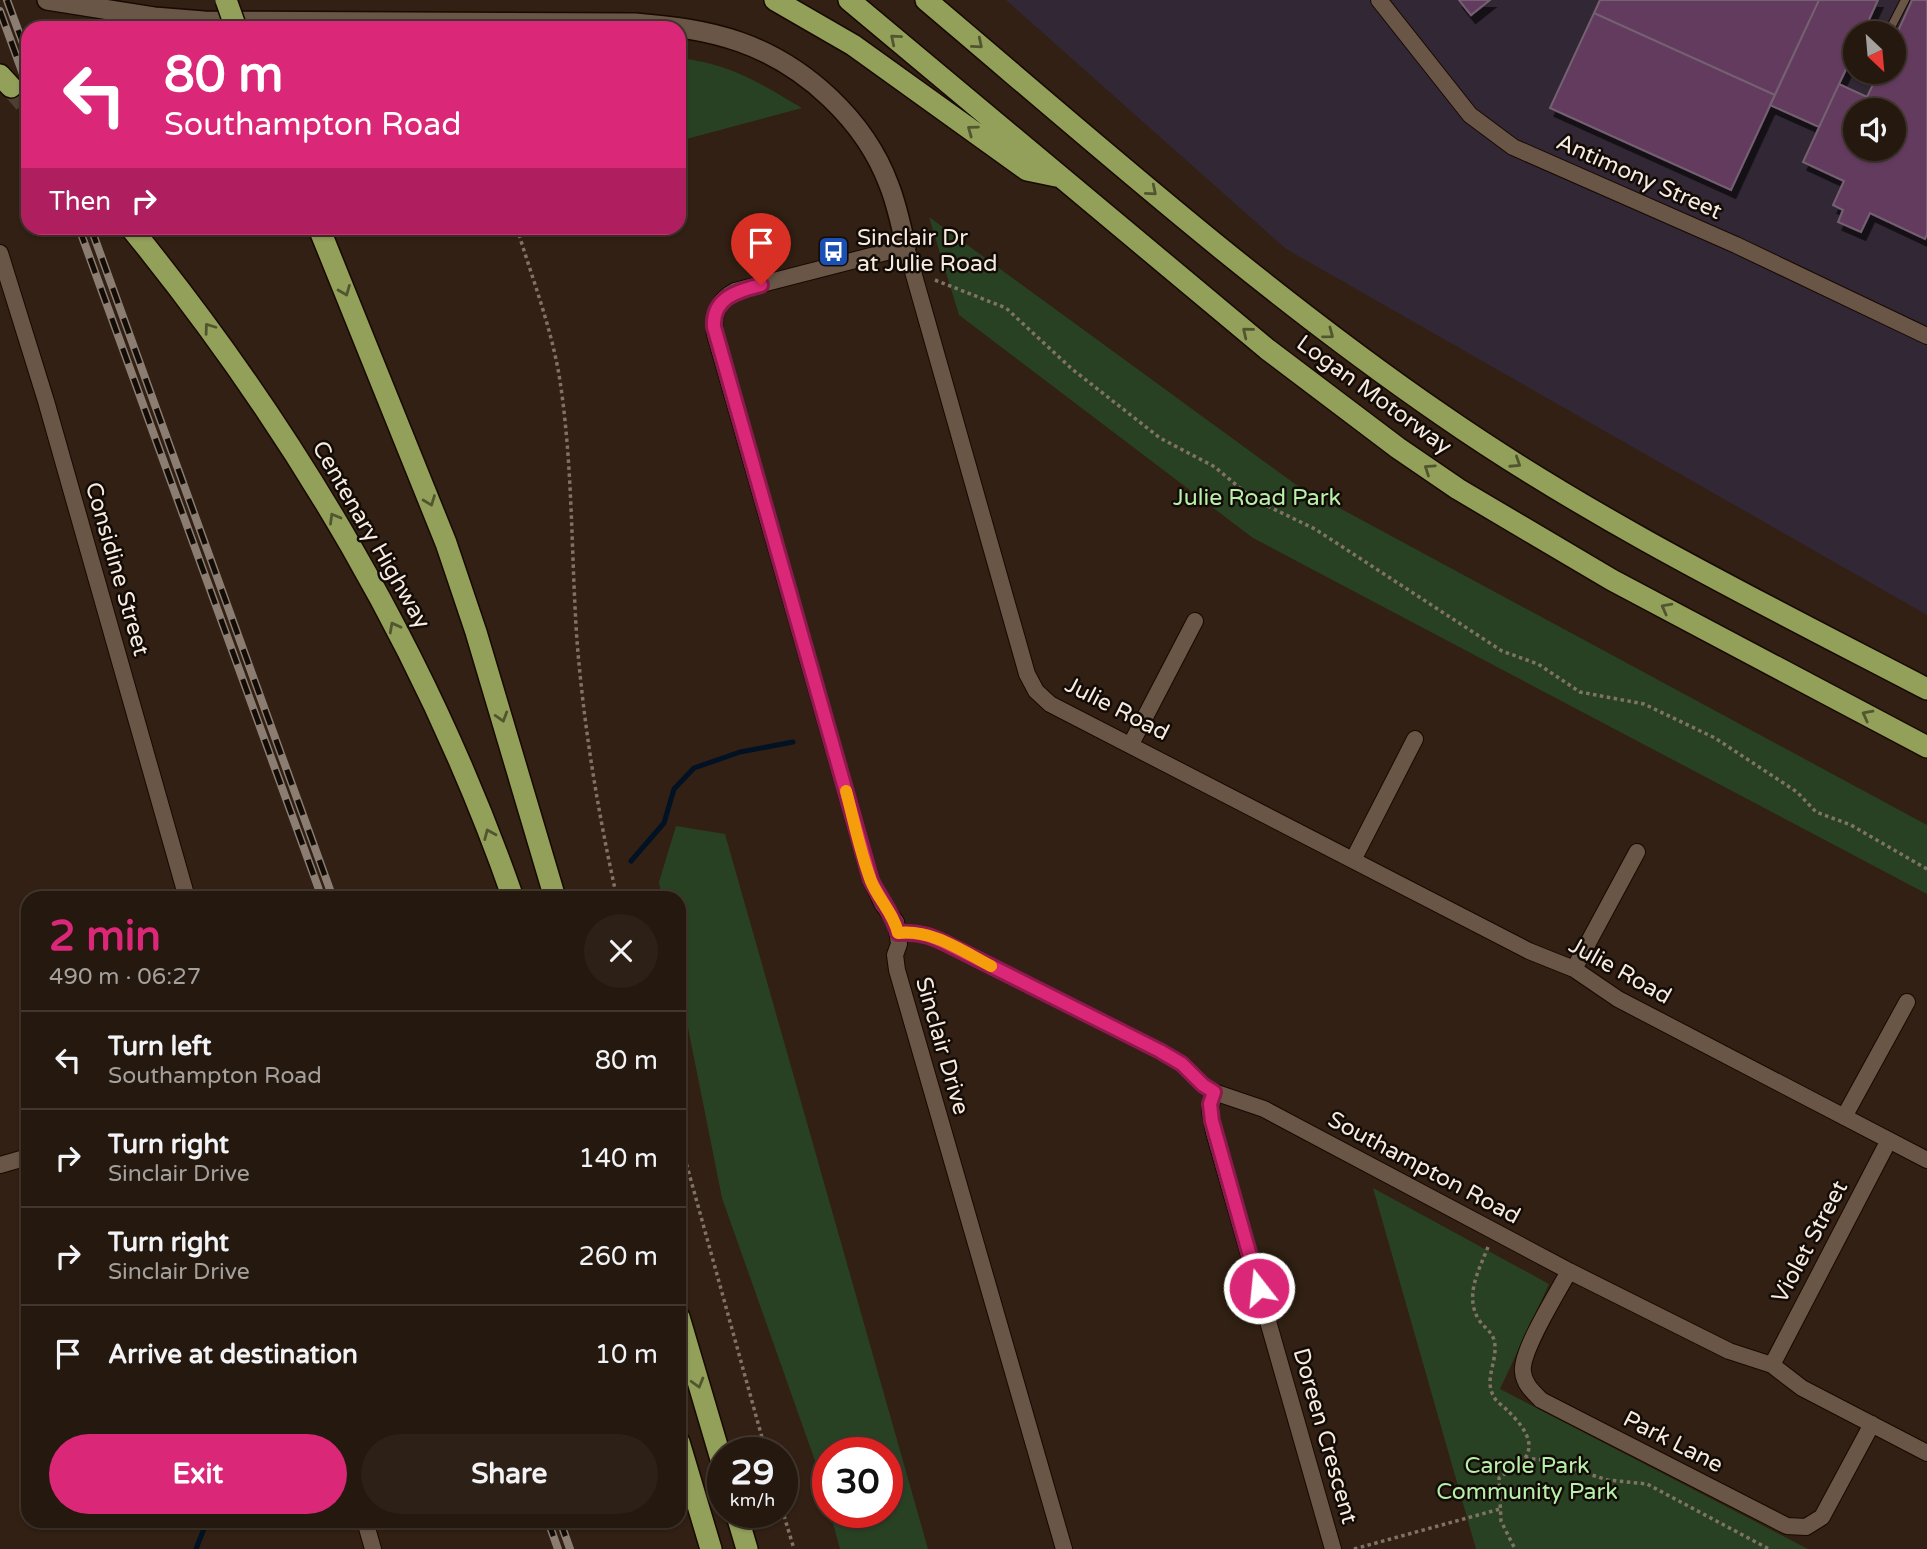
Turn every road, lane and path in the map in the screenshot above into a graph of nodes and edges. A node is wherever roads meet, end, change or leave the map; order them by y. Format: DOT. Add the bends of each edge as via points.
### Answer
graph roads {
  1 [pos="47,0"];
  2 [pos="226,0"];
  3 [pos="775,0"];
  4 [pos="849,0"];
  5 [pos="926,0"];
  6 [pos="1379,0"];
  7 [pos="1905,0"];
  8 [pos="194,21"];
  9 [pos="234,21"];
  10 [pos="1894,21"];
  11 [pos="686,28"];
  12 [pos="1060,177"];
  13 [pos="136,235"];
  14 [pos="322,235"];
  15 [pos="519,235"];
  16 [pos="906,247"];
  17 [pos="0,253"];
  18 [pos="935,280"];
  19 [pos="1927,336"];
  20 [pos="1195,621"];
  21 [pos="1927,689"];
  22 [pos="1415,740"];
  23 [pos="1131,744"];
  24 [pos="1927,747"];
  25 [pos="1637,852"];
  26 [pos="1353,860"];
  27 [pos="1927,869"];
  28 [pos="185,891"];
  29 [pos="511,891"];
  30 [pos="553,891"];
  31 [pos="615,891"];
  32 [pos="898,933"];
  33 [pos="1574,969"];
  34 [pos="1907,1002"];
  35 [pos="1214,1092"];
  36 [pos="1844,1117"];
  37 [pos="1888,1140"];
  38 [pos="21,1159"];
  39 [pos="1927,1160"];
  40 [pos="686,1162"];
  41 [pos="0,1165"];
  42 [pos="1488,1247"];
  43 [pos="1569,1271"];
  44 [pos="686,1341"];
  45 [pos="1772,1365"];
  46 [pos="1872,1424"];
  47 [pos="714,1437"];
  48 [pos="762,1437"];
  49 [pos="1927,1453"];
  50 [pos="1525,1458"];
  51 [pos="686,1466"];
  52 [pos="1500,1509"];
  53 [pos="367,1528"];
  54 [pos="741,1528"];
  55 [pos="788,1528"];
  56 [pos="373,1549"];
  57 [pos="710,1549"];
  58 [pos="747,1549"];
  59 [pos="794,1549"];
  60 [pos="1064,1549"];
  61 [pos="1334,1549"];
  62 [pos="1354,1549"];
  63 [pos="1515,1549"];
  64 [pos="1769,1549"];
  1 -- 8 [label="street, Julie Road"];
  2 -- 9 [label="highway, bridge"];
  12 -- 3 [label="highway, one-way" via="1027,170 853,44"];
  12 -- 4 [label="highway, Logan Motorway, one-way"];
  5 -- 21 [label="highway, Logan Motorway, one-way" via="1278,295 1443,416 1639,538"];
  6 -- 19 [label="street, Antimony Street" via="1470,115 1513,147"];
  7 -- 10 [label="lane"];
  11 -- 16 [label="street, Julie Road" via="742,43 778,60 839,107 867,143 889,185"];
  24 -- 12 [label="highway, Logan Motorway, one-way" via="1612,580 1458,489 1267,349"];
  29 -- 13 [label="highway, Centenary Highway, one-way" via="434,704 368,577 265,409"];
  14 -- 30 [label="highway, one-way" via="446,543"];
  15 -- 31 [label="path" via="560,377 587,740"];
  16 -- 23 [label="street, Julie Road" via="1027,674 1050,704"];
  16 -- 32 [label="street" via="736,291 721,303 713,320 871,880"];
  17 -- 28 [label="street, Considine Street"];
  18 -- 27 [label="path" via="1006,308 1072,369 1160,438 1215,467 1253,499 1315,529 1502,651 1538,664 1580,692 1644,704 1715,738 1797,792 1816,812 1851,825"];
  20 -- 23 [label="street"];
  22 -- 26 [label="street"];
  23 -- 26 [label="street, Julie Road"];
  25 -- 33 [label="street"];
  26 -- 33 [label="street, Julie Road" via="1529,951"];
  32 -- 35 [label="street, Southampton Road" via="929,934 1182,1064"];
  32 -- 60 [label="street, Sinclair Drive" via="897,970"];
  33 -- 36 [label="street, Julie Road" via="1618,999"];
  34 -- 36 [label="street"];
  35 -- 43 [label="street, Southampton Road" via="1264,1109"];
  35 -- 61 [label="street, Doreen Crescent" via="1210,1104 1214,1132"];
  36 -- 37 [label="street, Julie Road"];
  37 -- 39 [label="street, Julie Road"];
  37 -- 45 [label="street, Violet Street"];
  38 -- 41 [label="street"];
  40 -- 48 [label="path"];
  42 -- 50 [label="path" via="1474,1281 1473,1302 1479,1320 1494,1337 1493,1396 1521,1424 1527,1436"];
  43 -- 45 [label="street, Southampton Road" via="1729,1351"];
  43 -- 46 [label="street, Park Lane" via="1523,1364 1532,1391 1541,1400 1787,1527 1806,1527 1822,1517"];
  44 -- 47 [label="highway, one-way"];
  45 -- 46 [label="street, Southampton Road" via="1802,1388"];
  46 -- 49 [label="street, Southampton Road"];
  50 -- 52 [label="path" via="1499,1478"];
  50 -- 64 [label="path" via="1608,1480 1647,1484"];
  51 -- 57 [label="highway"];
  52 -- 62 [label="path"];
  52 -- 63 [label="path"];
  53 -- 56 [label="street"];
  54 -- 58 [label="highway"];
  55 -- 59 [label="path"];
}
